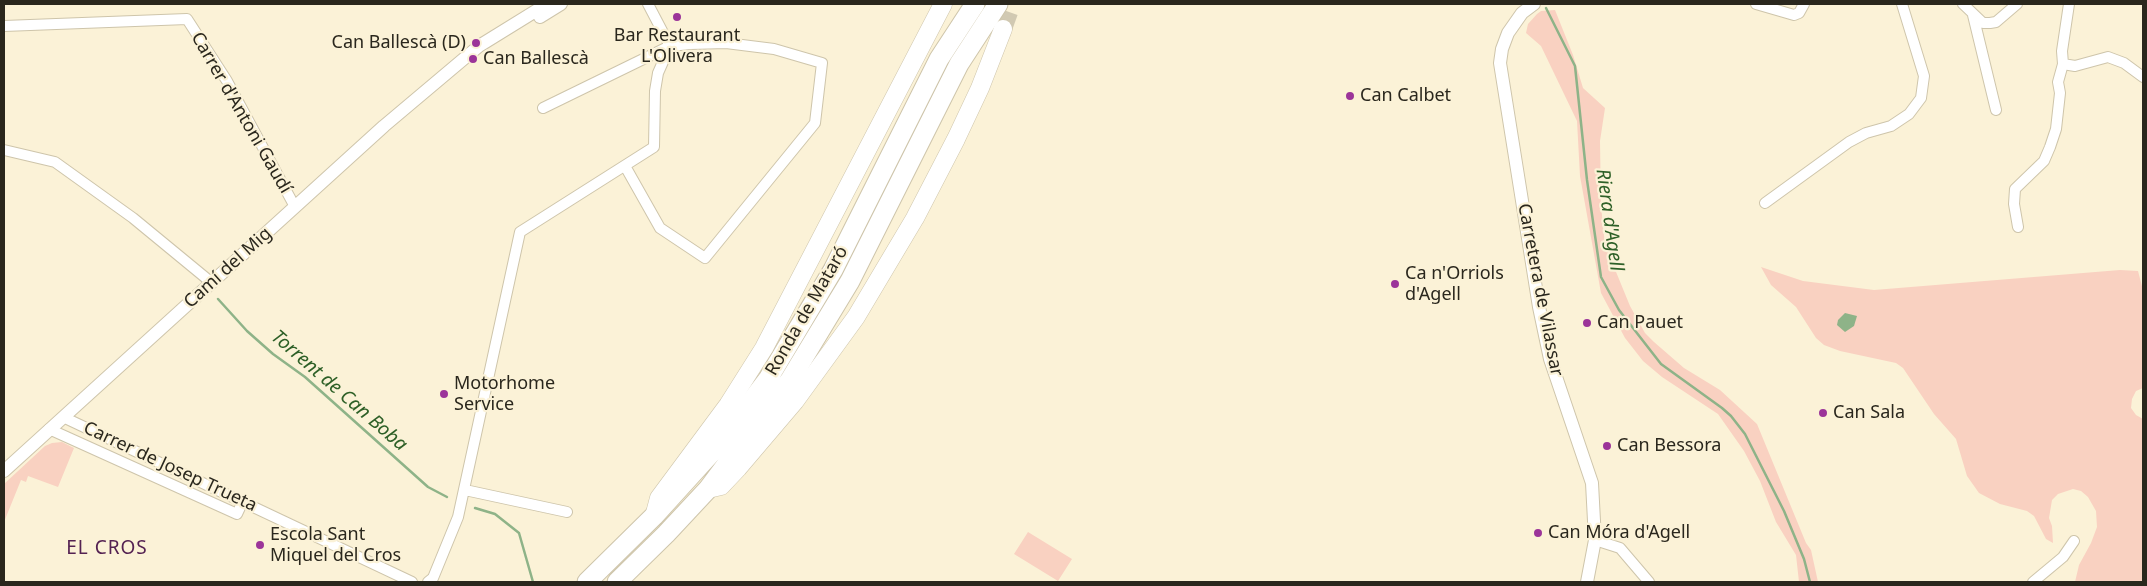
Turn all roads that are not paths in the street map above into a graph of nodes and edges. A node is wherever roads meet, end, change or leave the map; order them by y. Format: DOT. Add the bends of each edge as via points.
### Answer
graph roads {
  1 [pos="547,4"];
  2 [pos="561,4"];
  3 [pos="648,4"];
  4 [pos="933,4"];
  5 [pos="943,4"];
  6 [pos="975,4"];
  7 [pos="998,4"];
  8 [pos="1534,4"];
  9 [pos="1756,4"];
  10 [pos="1804,4"];
  11 [pos="1902,4"];
  12 [pos="1963,4"];
  13 [pos="2017,4"];
  14 [pos="2069,4"];
  15 [pos="1973,15"];
  16 [pos="4,26"];
  17 [pos="1003,29"];
  18 [pos="670,46"];
  19 [pos="2063,64"];
  20 [pos="454,68"];
  21 [pos="910,68"];
  22 [pos="2143,77"];
  23 [pos="543,108"];
  24 [pos="1996,110"];
  25 [pos="4,150"];
  26 [pos="625,166"];
  27 [pos="1765,203"];
  28 [pos="295,208"];
  29 [pos="2018,227"];
  30 [pos="212,283"];
  31 [pos="63,417"];
  32 [pos="49,429"];
  33 [pos="4,471"];
  34 [pos="708,489"];
  35 [pos="465,490"];
  36 [pos="244,501"];
  37 [pos="567,512"];
  38 [pos="654,516"];
  39 [pos="1595,540"];
  40 [pos="2074,541"];
  41 [pos="412,582"];
  42 [pos="428,582"];
  43 [pos="587,582"];
  44 [pos="617,582"];
  45 [pos="1588,582"];
  46 [pos="1649,582"];
  47 [pos="2033,582"];
  1 -- 20 [label="street, Camí del Mig" via="485,42"];
  2 -- 20 [label="street, Camí del Mig"];
  3 -- 18 [label="street"];
  4 -- 21 [label="highway" via="910,58"];
  5 -- 21 [label="highway"];
  6 -- 38 [label="highway, Ronda de Mataró" via="939,59 833,270 768,379 713,451"];
  7 -- 34 [label="highway, Ronda de Mataró" via="959,64 850,281 816,340 752,434"];
  8 -- 39 [label="street, Carretera de Vilassar" via="1522,13 1508,32 1500,63 1539,307 1550,359 1592,483"];
  9 -- 10 [label="street" via="1794,15"];
  11 -- 27 [label="street" via="1924,76 1921,98 1910,114 1891,126 1849,142"];
  12 -- 15 [label="street"];
  13 -- 15 [label="street" via="1996,22 1983,23"];
  14 -- 19 [label="street"];
  15 -- 24 [label="street"];
  16 -- 28 [label="street, Carrer d'Antoni Gaudí" via="187,19 227,81"];
  17 -- 34 [label="highway" via="980,88 951,148 915,218 856,317 795,401 738,468 721,486"];
  18 -- 23 [label="street"];
  18 -- 26 [label="street" via="658,73 655,91 654,148"];
  18 -- 26 [label="street" via="726,43 774,49 822,63 815,123 705,258 660,228"];
  19 -- 22 [label="street" via="2074,66 2108,57 2124,63"];
  19 -- 29 [label="street" via="2058,82 2056,129 2050,147 2044,160 2016,189 2014,204"];
  20 -- 28 [label="street, Camí del Mig" via="384,126"];
  21 -- 38 [label="highway" via="764,348 723,412 659,498"];
  25 -- 30 [label="street" via="55,162 134,218"];
  26 -- 35 [label="street" via="520,232"];
  28 -- 30 [label="street, Camí del Mig"];
  30 -- 31 [label="street, Camí del Mig"];
  31 -- 32 [label="street, Camí del Mig"];
  31 -- 36 [label="street, Carrer de Josep Trueta"];
  32 -- 33 [label="street, Camí del Mig"];
  32 -- 36 [label="street" via="237,514"];
  34 -- 44 [label="highway, Ronda de Mataró"];
  35 -- 37 [label="street"];
  35 -- 42 [label="street" via="450,540 433,578"];
  36 -- 41 [label="street, Carrer de Josep Trueta"];
  38 -- 43 [label="highway, Ronda de Mataró"];
  39 -- 45 [label="street, Carretera de Vilassar"];
  39 -- 46 [label="street" via="1620,548"];
  40 -- 47 [label="street" via="2063,557"];
}
